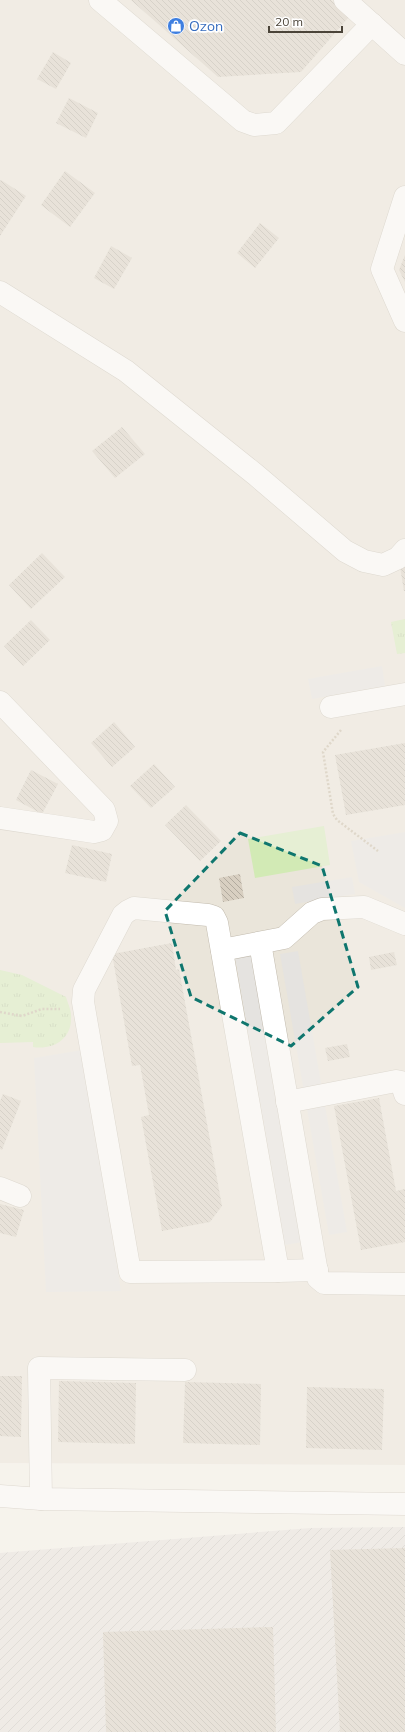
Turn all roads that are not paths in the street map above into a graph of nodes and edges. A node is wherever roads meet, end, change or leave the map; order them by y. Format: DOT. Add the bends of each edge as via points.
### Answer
graph roads {
  1 [pos="100,0"];
  2 [pos="345,0"];
  3 [pos="372,24"];
  4 [pos="405,54"];
  5 [pos="405,197"];
  6 [pos="0,292"];
  7 [pos="405,321"];
  8 [pos="405,550"];
  9 [pos="405,694"];
  10 [pos="0,702"];
  11 [pos="331,707"];
  12 [pos="0,818"];
  13 [pos="405,924"];
  14 [pos="260,943"];
  15 [pos="222,950"];
  16 [pos="405,1094"];
  17 [pos="288,1102"];
  18 [pos="0,1188"];
  19 [pos="20,1196"];
  20 [pos="317,1270"];
  21 [pos="278,1271"];
  22 [pos="405,1284"];
  23 [pos="185,1370"];
  24 [pos="0,1496"];
  25 [pos="41,1499"];
  26 [pos="405,1504"];
  1 -- 3 [label="street" via="243,121 254,125 276,123"];
  2 -- 3 [label="street"];
  3 -- 4 [label="street"];
  5 -- 7 [label="street" via="382,269"];
  6 -- 8 [label="street" via="126,371 256,475 345,551 364,562 383,565 398,558"];
  9 -- 11 [label="street"];
  10 -- 12 [label="street" via="104,810 107,821 102,830 94,832"];
  13 -- 14 [label="street" via="364,906 322,908 284,938"];
  14 -- 15 [label="street"];
  14 -- 17 [label="street"];
  15 -- 21 [label="street"];
  15 -- 21 [label="street" via="214,917 134,908 123,916 84,990 85,1016 130,1272"];
  16 -- 17 [label="street" via="401,1082 396,1081"];
  17 -- 20 [label="street"];
  18 -- 19 [label="street"];
  20 -- 21 [label="street"];
  20 -- 22 [label="street" via="318,1278 324,1283"];
  23 -- 25 [label="street" via="39,1368"];
  24 -- 25 [label="street"];
  25 -- 26 [label="street"];
}
